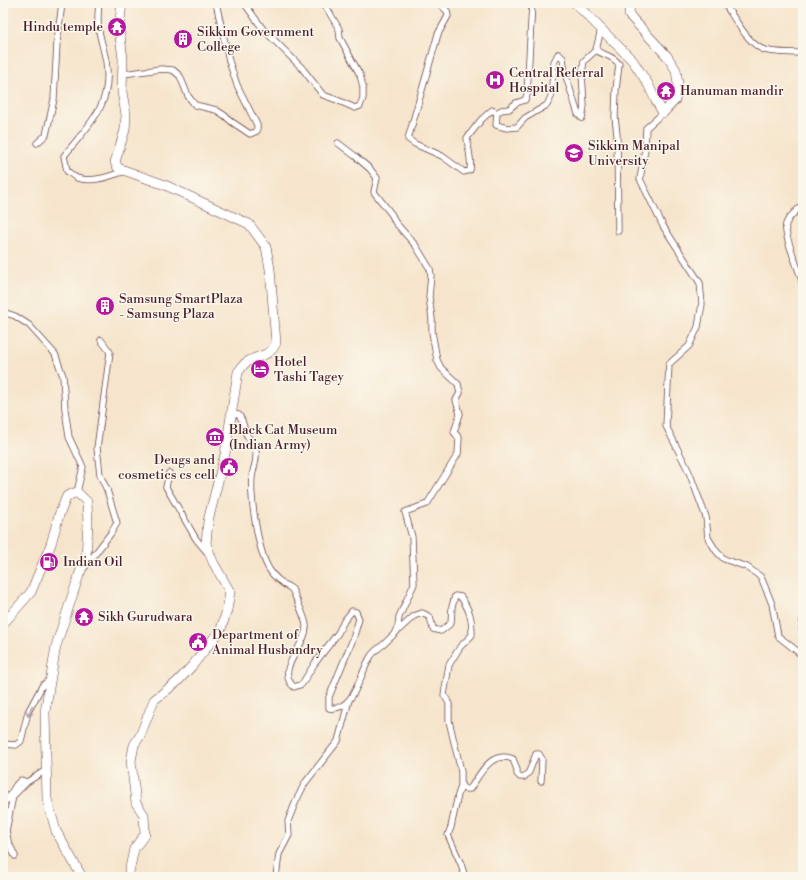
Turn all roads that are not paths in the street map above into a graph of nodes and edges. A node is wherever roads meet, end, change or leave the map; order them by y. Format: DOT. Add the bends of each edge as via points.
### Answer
graph roads {
  1 [pos="62,3"];
  2 [pos="99,3"];
  3 [pos="122,3"];
  4 [pos="216,3"];
  5 [pos="244,3"];
  6 [pos="439,3"];
  7 [pos="532,3"];
  8 [pos="575,3"];
  9 [pos="630,3"];
  10 [pos="724,3"];
  11 [pos="325,5"];
  12 [pos="601,29"];
  13 [pos="596,50"];
  14 [pos="803,53"];
  15 [pos="123,74"];
  16 [pos="496,113"];
  17 [pos="663,113"];
  18 [pos="37,143"];
  19 [pos="338,143"];
  20 [pos="125,171"];
  21 [pos="803,205"];
  22 [pos="618,231"];
  23 [pos="803,285"];
  24 [pos="3,312"];
  25 [pos="101,340"];
  26 [pos="232,414"];
  27 [pos="169,473"];
  28 [pos="77,492"];
  29 [pos="210,556"];
  30 [pos="79,575"];
  31 [pos="803,620"];
  32 [pos="3,624"];
  33 [pos="803,631"];
  34 [pos="393,636"];
  35 [pos="803,657"];
  36 [pos="50,679"];
  37 [pos="349,699"];
  38 [pos="3,744"];
  39 [pos="46,770"];
  40 [pos="541,780"];
  41 [pos="27,782"];
  42 [pos="461,786"];
  43 [pos="6,801"];
  44 [pos="15,856"];
  45 [pos="82,877"];
  46 [pos="128,877"];
  47 [pos="276,877"];
  48 [pos="465,877"];
  1 -- 18 [label="street" via="54,99 46,135"];
  2 -- 20 [label="street" via="98,29 106,61 107,86 102,106 64,156 67,171 76,178 92,180"];
  3 -- 15 [label="main road" via="119,28"];
  4 -- 15 [label="street" via="231,67 237,85 258,126 257,131 250,134 216,110 195,105 188,96 180,76 173,70 161,68"];
  5 -- 11 [label="street" via="263,29 302,68 323,95 354,108 360,106 363,87 360,75"];
  6 -- 16 [label="street" via="447,11 448,16 438,34 408,139 442,156 464,172 470,170 471,163 467,138 480,120 492,110"];
  7 -- 16 [label="street" via="527,95 525,100"];
  8 -- 12 [label="main road"];
  9 -- 17 [label="main road" via="629,15 667,56 676,70 678,84 675,100"];
  10 -- 14 [label="street" via="750,40 762,49"];
  12 -- 13 [label="street"];
  12 -- 17 [label="main road" via="633,61"];
  13 -- 16 [label="street" via="584,61 582,118 578,114 565,73 563,58 558,54 554,62 551,97 547,105 525,118 517,127 496,125"];
  13 -- 22 [label="street" via="613,57 619,64 615,110"];
  15 -- 20 [label="main road" via="125,130 115,162 118,168"];
  17 -- 35 [label="street" via="646,128 640,178 663,226 700,283 702,304 698,327 689,346 669,364 666,426 692,480 706,517 708,538 724,559 747,567 761,577 772,604 778,636"];
  19 -- 34 [label="street" via="370,169 377,178 374,192 416,246 430,269 429,298 437,360 441,368 458,384 460,393 456,400 460,414 454,432 459,438 458,454 427,504 405,512 412,537 414,584"];
  20 -- 26 [label="main road" via="165,185 249,224 266,247 276,343 273,350 245,362 238,372"];
  21 -- 23 [label="street" via="786,224 788,239"];
  24 -- 28 [label="street" via="29,325 54,354 63,376 69,437 83,467"];
  25 -- 30 [label="street" via="110,352 97,448 100,475 117,523"];
  26 -- 29 [label="main road" via="208,521 206,544"];
  26 -- 37 [label="street" via="239,415 244,422 246,433 257,452 252,477 252,496 262,553 269,569 282,584 292,588 306,624 306,634 287,672 289,682 294,687 302,684 344,621 352,611 356,612 359,619 329,697 329,708 340,708"];
  27 -- 29 [label="street" via="166,487 196,539"];
  28 -- 30 [label="main road" via="87,502 88,524 86,558"];
  28 -- 32 [label="main road" via="67,496 31,592"];
  29 -- 46 [label="main road" via="230,592 227,610 221,629 192,666 154,700 134,745 131,761 136,803 144,815 145,834 134,849"];
  30 -- 36 [label="main road" via="56,646"];
  31 -- 33 [label="street"];
  34 -- 37 [label="street" via="371,656 360,683"];
  34 -- 42 [label="street" via="414,616 422,613 430,617 433,629 441,631 451,623 455,596 461,597 467,607 472,620 472,635 449,665 444,695 448,703 449,721 461,771"];
  36 -- 38 [label="street, one-way" via="42,686 28,712 21,741 16,745"];
  36 -- 39 [label="main road" via="45,712"];
  37 -- 47 [label="street" via="338,741 305,783 288,821 289,835 279,854"];
  39 -- 41 [label="street"];
  39 -- 45 [label="main road" via="47,799 56,831"];
  40 -- 42 [label="street" via="542,759 536,754 529,772 524,777 517,774 513,760 502,757 486,766 470,789"];
  41 -- 43 [label="street" via="21,780"];
  41 -- 44 [label="street" via="13,796 6,831"];
  42 -- 48 [label="street" via="448,835 462,864"];
}
